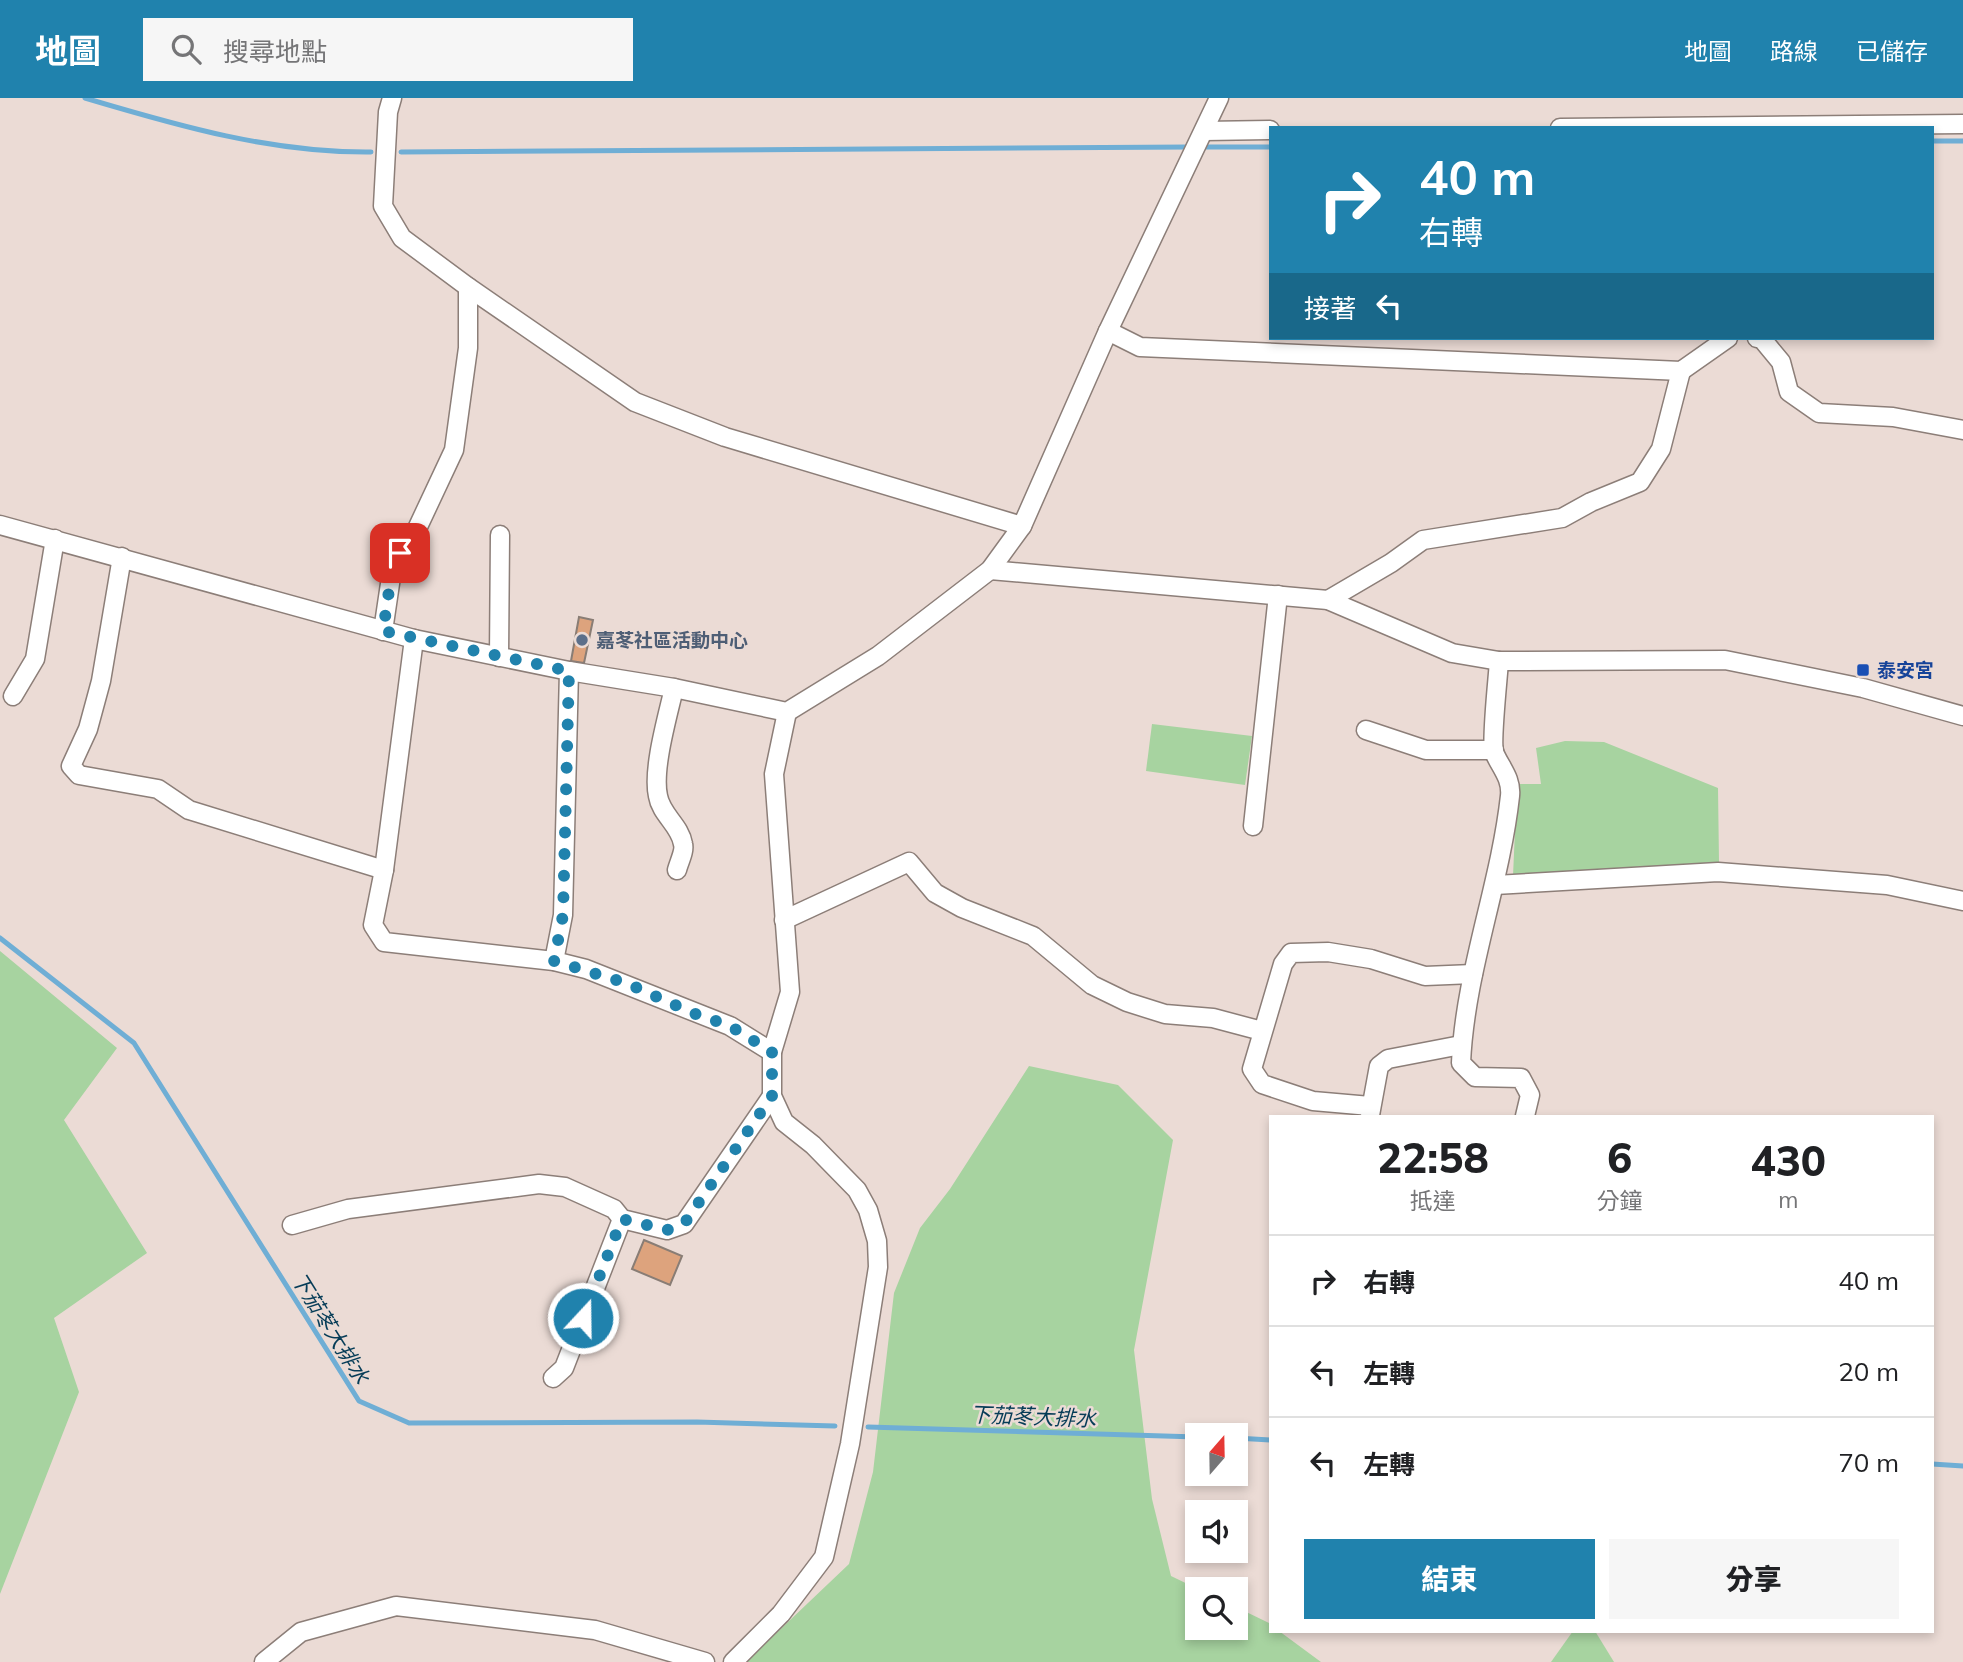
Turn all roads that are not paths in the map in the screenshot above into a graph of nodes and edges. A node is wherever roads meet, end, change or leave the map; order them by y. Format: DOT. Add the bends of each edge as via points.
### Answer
graph roads {
  1 [pos="392,98"];
  2 [pos="1219,98"];
  3 [pos="1963,124"];
  4 [pos="1762,126"];
  5 [pos="1269,130"];
  6 [pos="1204,131"];
  7 [pos="468,287"];
  8 [pos="1108,331"];
  9 [pos="1725,340"];
  10 [pos="1764,340"];
  11 [pos="1681,371"];
  12 [pos="1963,430"];
  13 [pos="0,525"];
  14 [pos="1022,526"];
  15 [pos="500,535"];
  16 [pos="55,540"];
  17 [pos="122,557"];
  18 [pos="990,570"];
  19 [pos="1278,595"];
  20 [pos="1328,600"];
  21 [pos="383,631"];
  22 [pos="414,639"];
  23 [pos="499,657"];
  24 [pos="1499,661"];
  25 [pos="569,671"];
  26 [pos="674,688"];
  27 [pos="13,695"];
  28 [pos="787,712"];
  29 [pos="1963,716"];
  30 [pos="1366,730"];
  31 [pos="1494,750"];
  32 [pos="1253,826"];
  33 [pos="384,870"];
  34 [pos="677,870"];
  35 [pos="1495,885"];
  36 [pos="1963,901"];
  37 [pos="783,920"];
  38 [pos="554,961"];
  39 [pos="1473,974"];
  40 [pos="1262,1031"];
  41 [pos="1461,1045"];
  42 [pos="772,1052"];
  43 [pos="772,1096"];
  44 [pos="1370,1111"];
  45 [pos="1525,1115"];
  46 [pos="622,1219"];
  47 [pos="292,1225"];
  48 [pos="553,1378"];
  49 [pos="264,1662"];
  50 [pos="705,1662"];
  51 [pos="733,1662"];
  1 -- 7 [label="street" via="383,206 402,238"];
  2 -- 6 [label="street"];
  3 -- 4 [label="street"];
  5 -- 6 [label="street"];
  6 -- 8 [label="street"];
  7 -- 14 [label="street" via="635,402 725,437"];
  7 -- 21 [label="street" via="468,348 454,450 416,531 400,553 391,577"];
  8 -- 11 [label="street" via="1140,346"];
  8 -- 14 [label="street"];
  9 -- 11 [label="street"];
  10 -- 12 [label="street" via="1781,362 1789,392 1819,413 1893,417"];
  11 -- 20 [label="street" via="1661,449 1640,482 1562,518 1423,540"];
  13 -- 16 [label="street"];
  14 -- 18 [label="street"];
  15 -- 23 [label="street"];
  16 -- 17 [label="street"];
  16 -- 27 [label="street" via="35,659"];
  17 -- 21 [label="street"];
  17 -- 33 [label="street" via="101,681 88,729 71,766 79,775 158,789 190,810"];
  18 -- 19 [label="street"];
  18 -- 28 [label="street" via="878,656"];
  19 -- 20 [label="street"];
  19 -- 32 [label="street"];
  20 -- 24 [label="street" via="1452,653"];
  21 -- 22 [label="street"];
  22 -- 23 [label="street"];
  22 -- 33 [label="street"];
  23 -- 25 [label="street"];
  24 -- 29 [label="street" via="1725,660 1863,688"];
  24 -- 31 [label="street"];
  25 -- 26 [label="street"];
  25 -- 38 [label="street" via="563,915"];
  26 -- 28 [label="street"];
  26 -- 34 [label="street" via="660,747 657,794 684,846"];
  28 -- 37 [label="street" via="774,774"];
  30 -- 31 [label="street" via="1426,750"];
  31 -- 35 [label="street" via="1511,792"];
  33 -- 38 [label="street" via="373,925 384,942"];
  35 -- 36 [label="street" via="1718,872 1886,884"];
  35 -- 39 [label="street"];
  37 -- 40 [label="street" via="909,862 935,893 1033,936 1092,985 1126,1002 1165,1014 1213,1018"];
  37 -- 42 [label="street" via="790,992"];
  38 -- 42 [label="street" via="626,983 730,1026"];
  39 -- 40 [label="street" via="1425,976 1328,951 1291,953 1283,964"];
  39 -- 41 [label="street"];
  40 -- 44 [label="street" via="1252,1069 1262,1084 1313,1101"];
  41 -- 44 [label="street" via="1388,1059 1379,1066"];
  41 -- 45 [label="street" via="1461,1063 1475,1077 1521,1078 1530,1095"];
  42 -- 43 [label="street"];
  43 -- 46 [label="street" via="684,1224 667,1230"];
  43 -- 51 [label="street" via="784,1122 813,1144 857,1190 877,1241 878,1267 850,1444 824,1557 781,1614"];
  46 -- 47 [label="street" via="614,1209 565,1187 539,1184 348,1209"];
  46 -- 48 [label="street" via="564,1368"];
  49 -- 50 [label="street" via="301,1632 396,1606 595,1630"];
}
